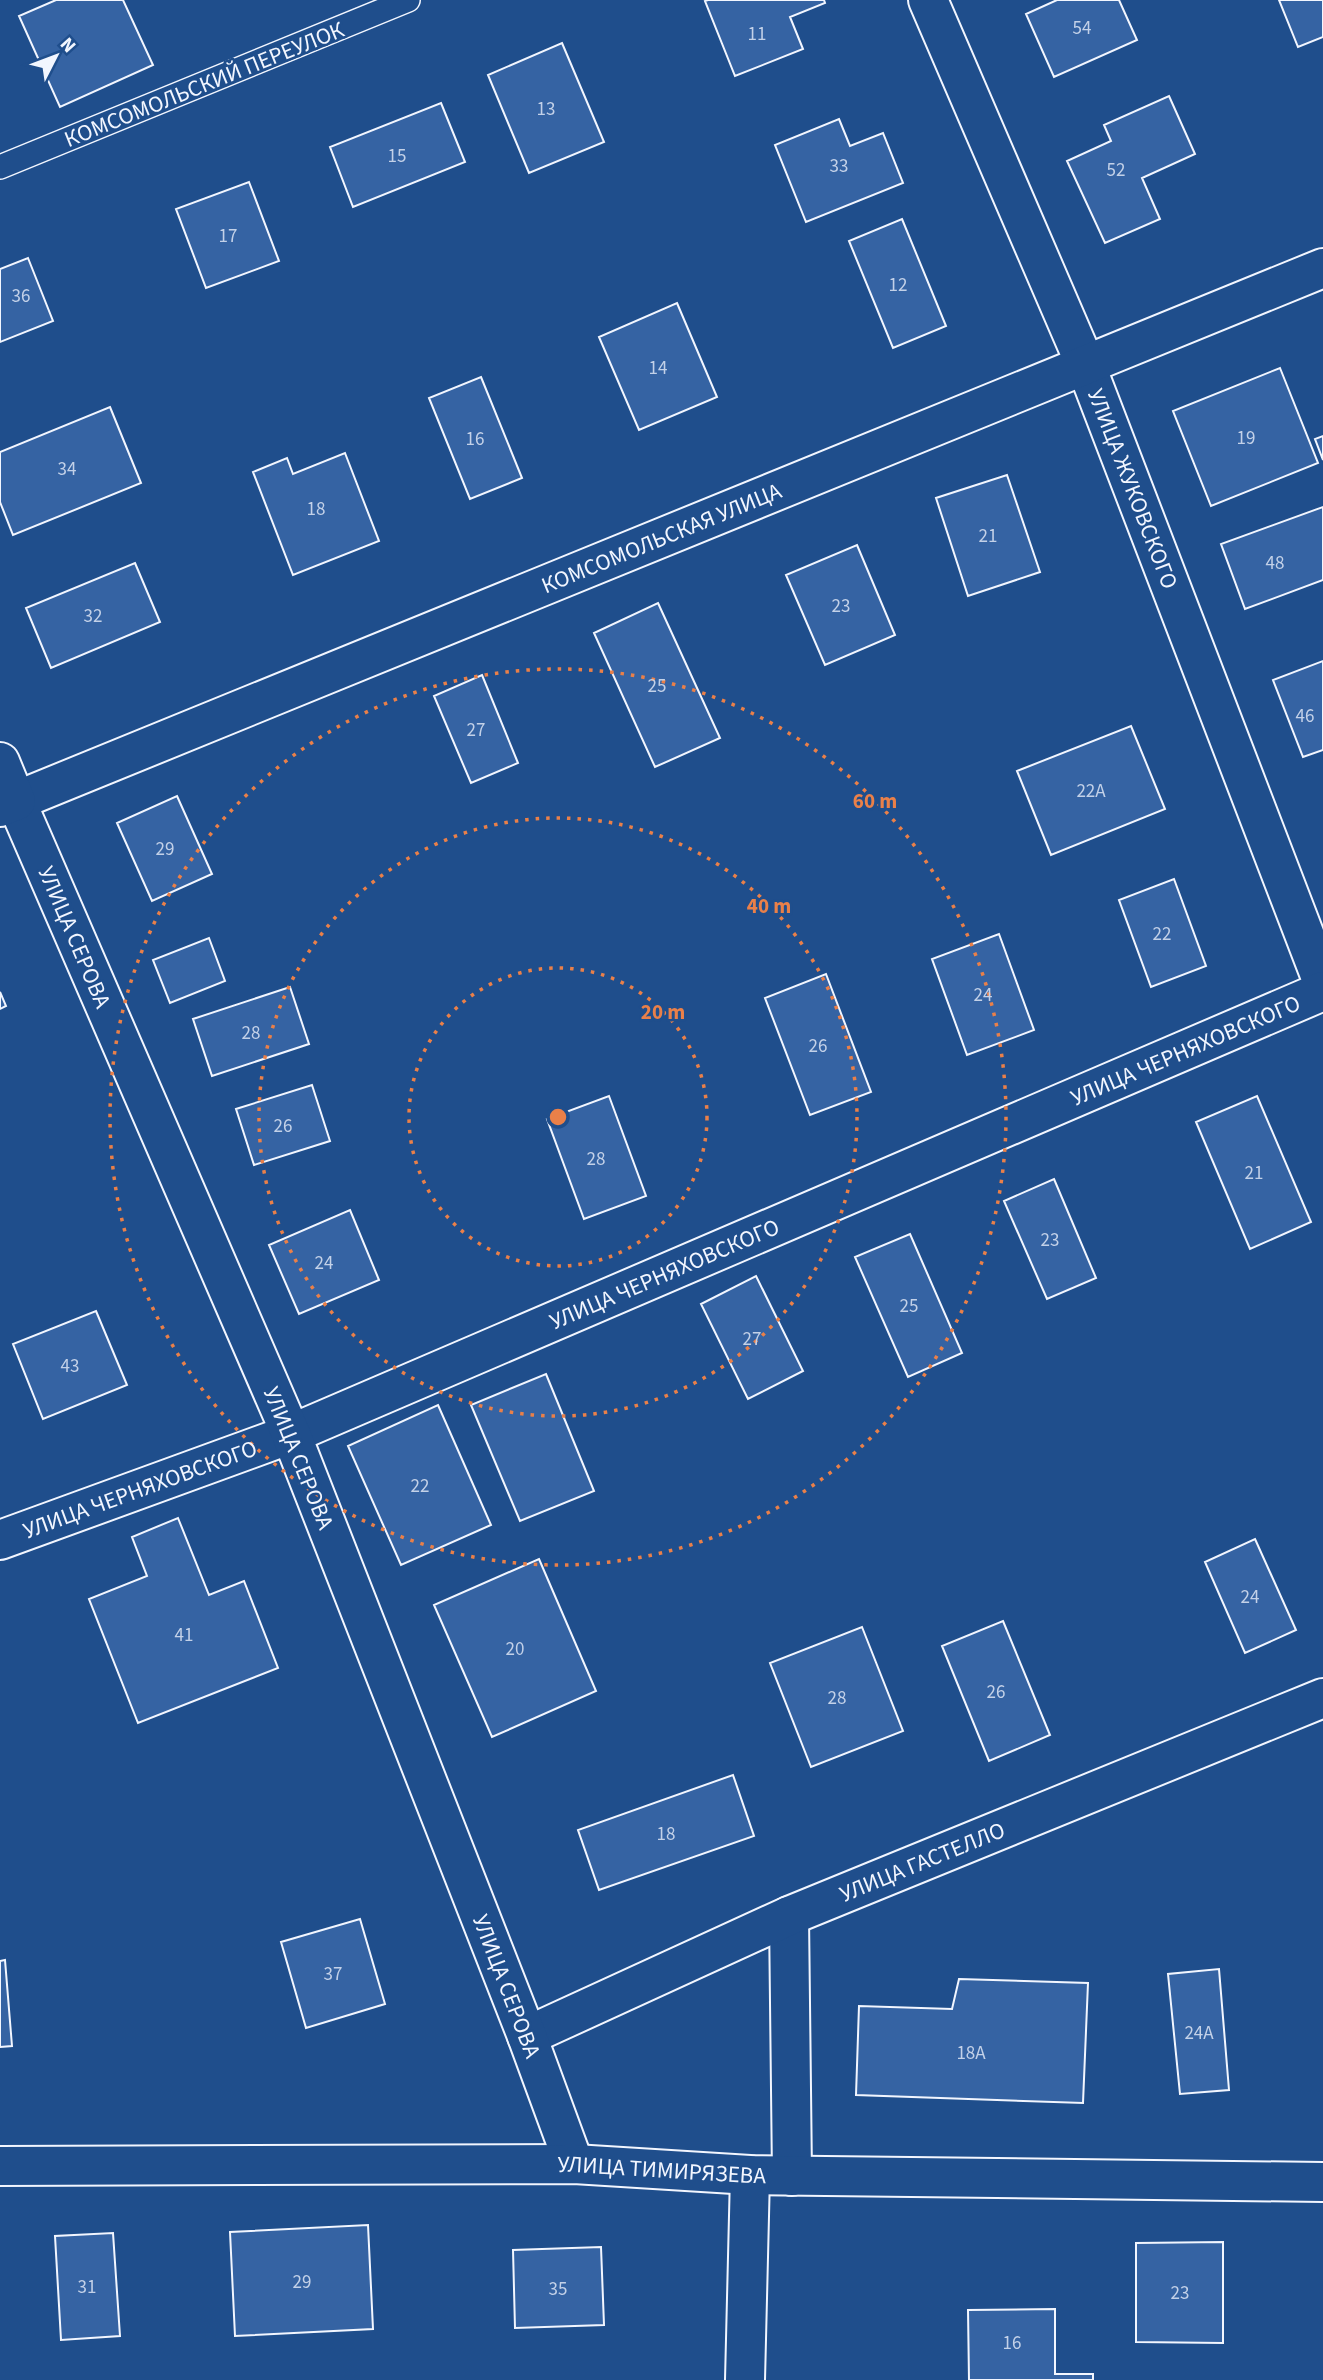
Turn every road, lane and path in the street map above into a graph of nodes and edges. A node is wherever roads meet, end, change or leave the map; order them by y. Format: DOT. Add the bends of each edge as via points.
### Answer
graph roads {
  1 [pos="408,0"];
  2 [pos="928,0"];
  3 [pos="0,167"];
  4 [pos="1323,268"];
  5 [pos="1086,366"];
  6 [pos="0,762"];
  7 [pos="8,804"];
  8 [pos="1323,983"];
  9 [pos="1323,991"];
  10 [pos="291,1434"];
  11 [pos="0,1540"];
  12 [pos="1323,1699"];
  13 [pos="789,1916"];
  14 [pos="527,2036"];
  15 [pos="574,2164"];
  16 [pos="0,2166"];
  17 [pos="750,2175"];
  18 [pos="792,2176"];
  19 [pos="1323,2182"];
  20 [pos="745,2380"];
  1 -- 3 [label="lane, КОМСОМОЛЬСКИЙ ПЕРЕУЛОК"];
  2 -- 5 [label="street, УЛИЦА ЖУКОВСКОГО"];
  4 -- 5 [label="street, КОМСОМОЛЬСКАЯ УЛИЦА"];
  5 -- 7 [label="street, КОМСОМОЛЬСКАЯ УЛИЦА"];
  5 -- 8 [label="street, УЛИЦА ЖУКОВСКОГО"];
  6 -- 7 [label="street, УЛИЦА СЕРОВА"];
  7 -- 10 [label="street, УЛИЦА СЕРОВА"];
  9 -- 10 [label="street, УЛИЦА ЧЕРНЯХОВСКОГО"];
  10 -- 11 [label="street, УЛИЦА ЧЕРНЯХОВСКОГО"];
  10 -- 14 [label="street, УЛИЦА СЕРОВА"];
  12 -- 13 [label="street, УЛИЦА ГАСТЕЛЛО"];
  13 -- 14 [label="street, УЛИЦА ГАСТЕЛЛО"];
  13 -- 18 [label="street"];
  14 -- 15 [label="street, УЛИЦА СЕРОВА"];
  15 -- 16 [label="street, УЛИЦА ТИМИРЯЗЕВА"];
  15 -- 17 [label="street, УЛИЦА ТИМИРЯЗЕВА"];
  17 -- 18 [label="street, УЛИЦА ТИМИРЯЗЕВА"];
  17 -- 20 [label="street"];
  18 -- 19 [label="street, УЛИЦА ТИМИРЯЗЕВА"];
}
